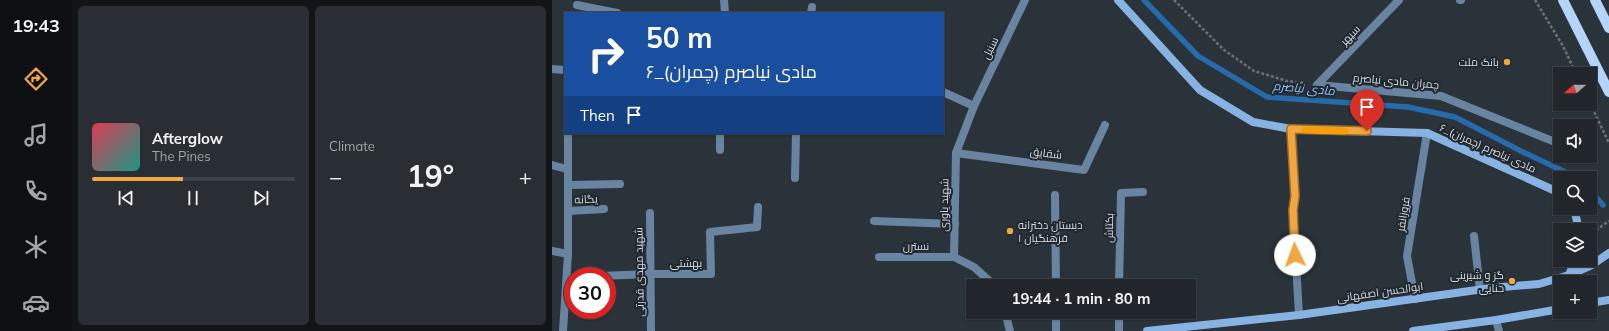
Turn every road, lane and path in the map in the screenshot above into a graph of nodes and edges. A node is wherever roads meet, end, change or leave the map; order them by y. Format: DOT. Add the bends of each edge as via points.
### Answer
graph roads {
  1 [pos="724,0"];
  2 [pos="1025,0"];
  3 [pos="1118,0"];
  4 [pos="1174,0"];
  5 [pos="1399,0"];
  6 [pos="1535,0"];
  7 [pos="1563,0"];
  8 [pos="1595,0"];
  9 [pos="577,6"];
  10 [pos="611,12"];
  11 [pos="725,12"];
  12 [pos="1609,28"];
  13 [pos="1573,67"];
  14 [pos="552,69"];
  15 [pos="564,70"];
  16 [pos="1317,85"];
  17 [pos="944,92"];
  18 [pos="1609,92"];
  19 [pos="974,106"];
  20 [pos="1594,111"];
  21 [pos="1105,125"];
  22 [pos="1291,129"];
  23 [pos="1428,133"];
  24 [pos="568,134"];
  25 [pos="720,134"];
  26 [pos="796,134"];
  27 [pos="1553,141"];
  28 [pos="1609,143"];
  29 [pos="720,150"];
  30 [pos="956,153"];
  31 [pos="552,165"];
  32 [pos="568,169"];
  33 [pos="795,178"];
  34 [pos="620,184"];
  35 [pos="568,185"];
  36 [pos="1553,190"];
  37 [pos="1143,192"];
  38 [pos="1055,195"];
  39 [pos="758,207"];
  40 [pos="604,209"];
  41 [pos="569,211"];
  42 [pos="650,213"];
  43 [pos="874,221"];
  44 [pos="1609,221"];
  45 [pos="955,224"];
  46 [pos="1597,229"];
  47 [pos="1474,236"];
  48 [pos="552,252"];
  49 [pos="1609,253"];
  50 [pos="568,254"];
  51 [pos="879,257"];
  52 [pos="954,257"];
  53 [pos="569,267"];
  54 [pos="650,274"];
  55 [pos="616,275"];
  56 [pos="1571,275"];
  57 [pos="987,279"];
  58 [pos="1056,279"];
  59 [pos="1119,279"];
  60 [pos="1553,280"];
  61 [pos="1480,290"];
  62 [pos="1415,299"];
  63 [pos="1609,300"];
  64 [pos="1597,302"];
  65 [pos="1553,310"];
  66 [pos="1299,315"];
  67 [pos="565,319"];
  68 [pos="1007,319"];
  69 [pos="1056,319"];
  70 [pos="1119,319"];
  71 [pos="1496,320"];
  72 [pos="563,331"];
  73 [pos="651,331"];
  74 [pos="1010,331"];
  75 [pos="1056,331"];
  76 [pos="1119,331"];
  77 [pos="1147,331"];
  78 [pos="1413,331"];
  79 [pos="1499,331"];
  1 -- 11 [label="street"];
  2 -- 19 [label="street, سنبل"];
  3 -- 22 [label="main road, ۶_مادی نیاصرم (چمران)" via="1200,90 1253,122"];
  4 -- 16 [label="path" via="1224,50 1254,71 1287,81"];
  5 -- 16 [label="street, سپهر"];
  6 -- 13 [label="path"];
  7 -- 18 [label="main road"];
  8 -- 12 [label="main road"];
  9 -- 10 [label="street"];
  14 -- 15 [label="street"];
  16 -- 27 [label="street, چمران مادی نیاصرم" via="1441,96"];
  17 -- 19 [label="street"];
  19 -- 30 [label="street, شهید یاوری"];
  20 -- 28 [label="path"];
  21 -- 30 [label="street, شقایق" via="1084,170"];
  22 -- 23 [label="main road, ۶_مادی نیاصرم (چمران)"];
  22 -- 66 [label="street"];
  23 -- 36 [label="main road, ۶_مادی نیاصرم (چمران)"];
  23 -- 62 [label="street, فروزانفر" via="1407,256"];
  24 -- 32 [label="street"];
  25 -- 29 [label="street"];
  26 -- 33 [label="street"];
  30 -- 45 [label="street, شهید یاوری"];
  31 -- 32 [label="street"];
  32 -- 35 [label="street"];
  34 -- 35 [label="street"];
  35 -- 41 [label="street"];
  37 -- 59 [label="street, بکتاش" via="1121,193"];
  38 -- 58 [label="street"];
  39 -- 54 [label="street, بهشتی" via="757,227 710,232 711,274"];
  40 -- 41 [label="street, یگانه"];
  41 -- 50 [label="street"];
  42 -- 54 [label="street, شهید مهدی قدرتی"];
  43 -- 45 [label="street"];
  44 -- 46 [label="path"];
  45 -- 52 [label="street, شهید یاوری"];
  47 -- 61 [label="street"];
  48 -- 50 [label="street"];
  49 -- 56 [label="main road, ابوالحسن اصفهانی"];
  50 -- 53 [label="street"];
  51 -- 52 [label="street, نسترن"];
  52 -- 57 [label="street" via="974,267"];
  54 -- 55 [label="street, بهشتی"];
  54 -- 73 [label="street, شهید مهدی قدرتی"];
  60 -- 61 [label="main road, ابوالحسن اصفهانی"];
  61 -- 62 [label="main road, ابوالحسن اصفهانی"];
  62 -- 66 [label="main road, ابوالحسن اصفهانی"];
  63 -- 64 [label="main road"];
  65 -- 71 [label="main road"];
  66 -- 77 [label="main road, ابوالحسن اصفهانی"];
  67 -- 72 [label="street"];
  68 -- 74 [label="street"];
  69 -- 75 [label="street"];
  70 -- 76 [label="street"];
  71 -- 78 [label="main road"];
  71 -- 79 [label="street"];
}
